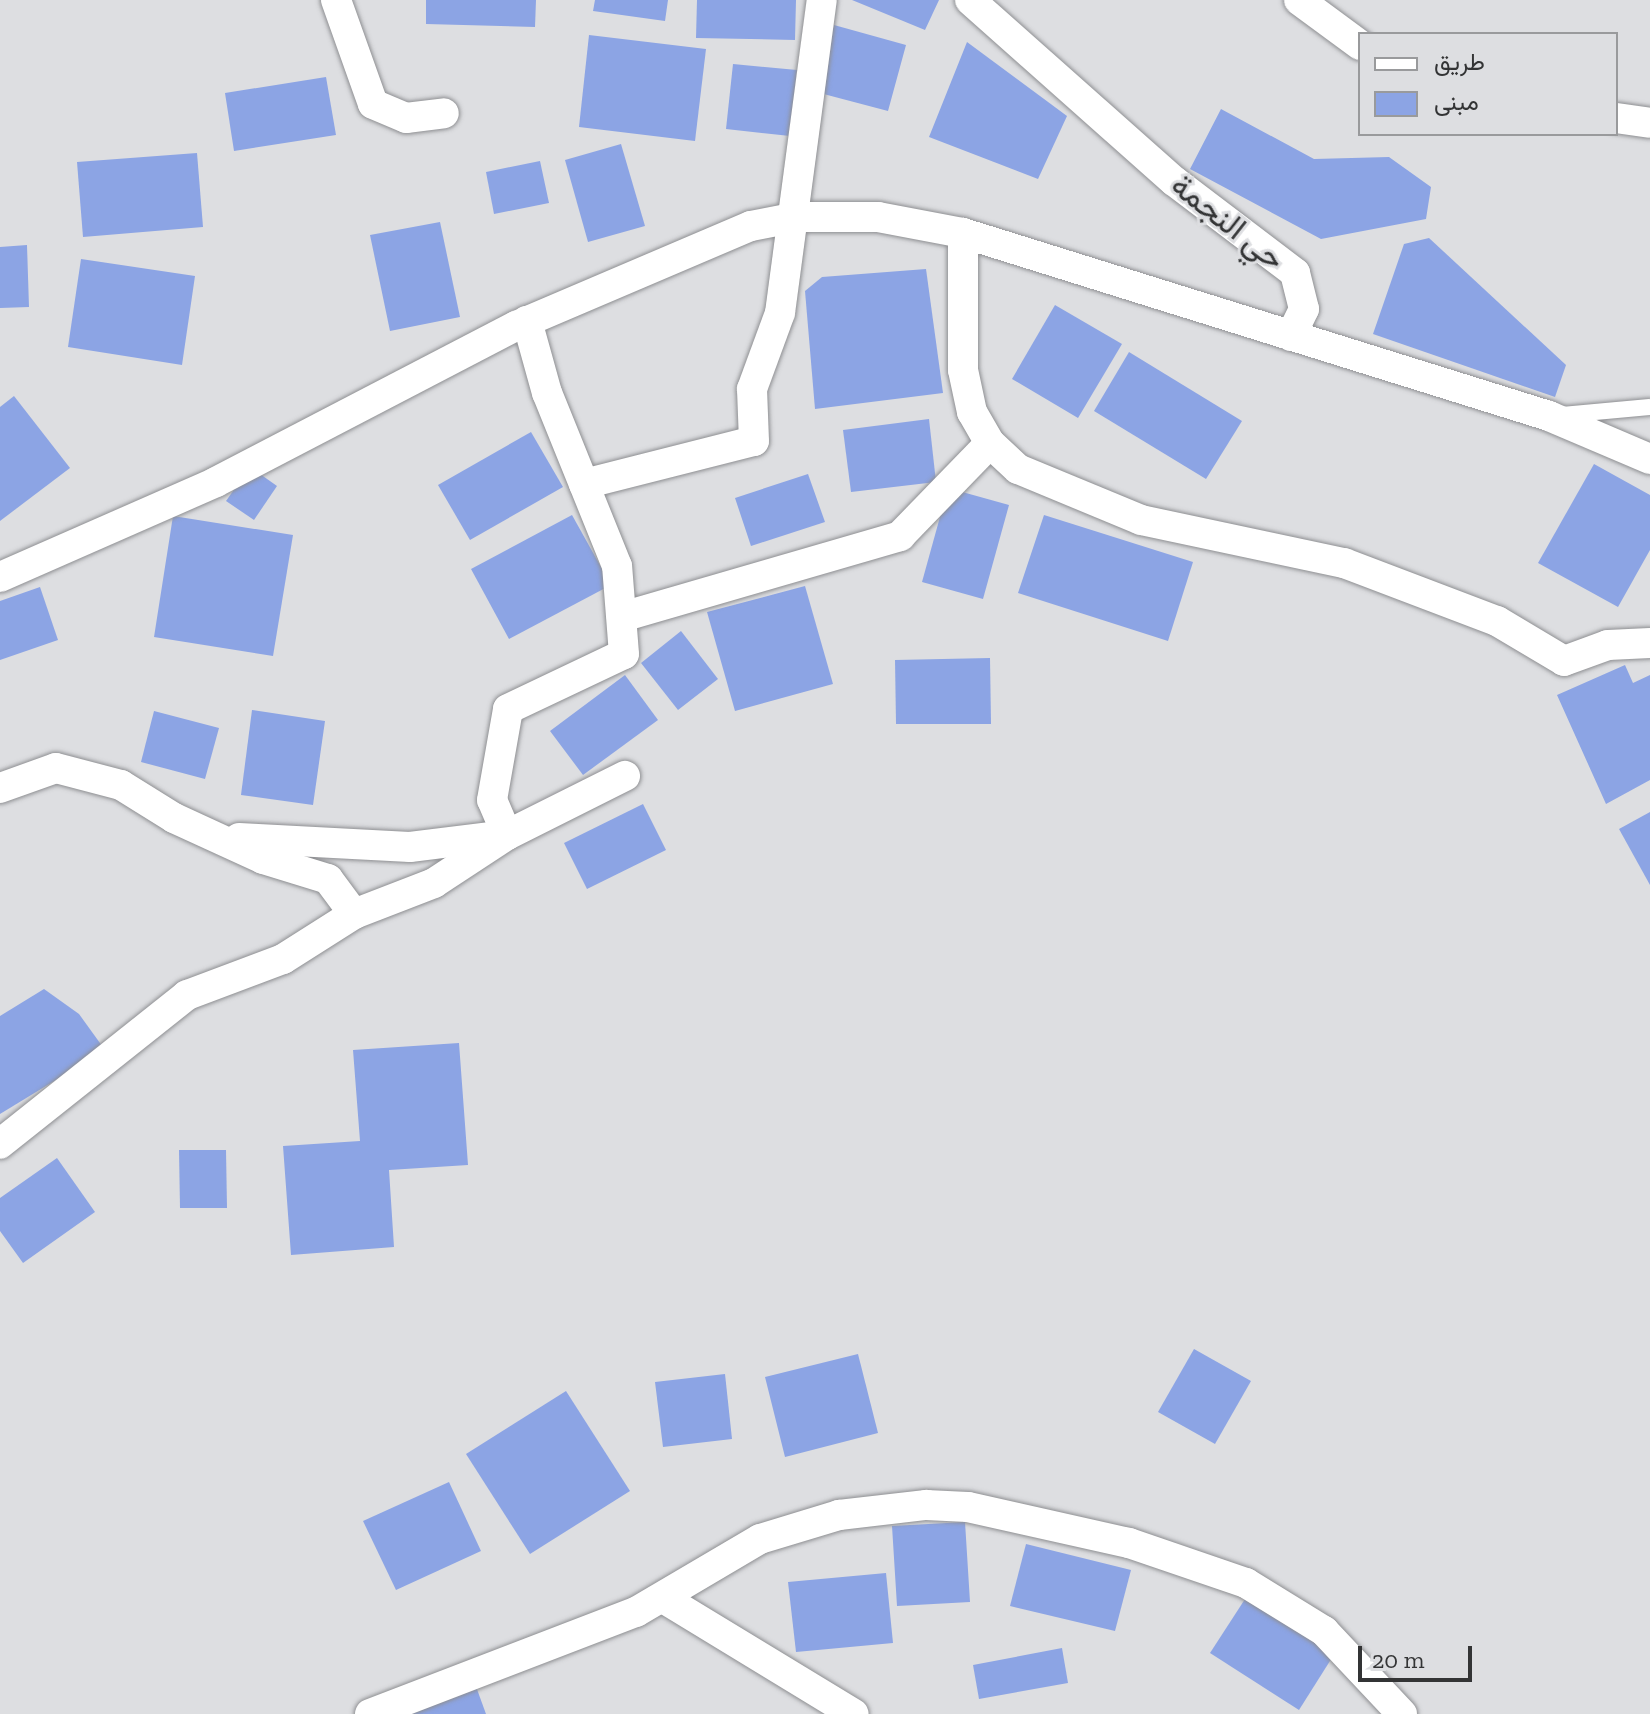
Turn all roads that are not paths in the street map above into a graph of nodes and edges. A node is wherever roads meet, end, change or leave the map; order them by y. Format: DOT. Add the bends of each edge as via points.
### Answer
graph roads {
  1 [pos="336,0"];
  2 [pos="822,0"];
  3 [pos="970,0"];
  4 [pos="1299,0"];
  5 [pos="1358,44"];
  6 [pos="444,113"];
  7 [pos="1618,118"];
  8 [pos="1650,123"];
  9 [pos="797,217"];
  10 [pos="963,233"];
  11 [pos="527,321"];
  12 [pos="1291,336"];
  13 [pos="1650,407"];
  14 [pos="1549,416"];
  15 [pos="990,443"];
  16 [pos="1650,459"];
  17 [pos="584,484"];
  18 [pos="0,577"];
  19 [pos="622,617"];
  20 [pos="1650,643"];
  21 [pos="625,776"];
  22 [pos="0,788"];
  23 [pos="507,835"];
  24 [pos="221,836"];
  25 [pos="354,914"];
  26 [pos="0,1144"];
  27 [pos="663,1598"];
  28 [pos="370,1714"];
  29 [pos="854,1714"];
  30 [pos="1402,1714"];
  1 -- 6 [label="street" via="351,30 361,80 373,104 406,118"];
  2 -- 9 [label="street"];
  3 -- 12 [label="street, حي النجمة" via="1174,181 1295,273 1304,309"];
  4 -- 5 [label="street"];
  7 -- 8 [label="street"];
  9 -- 10 [label="street" via="878,217"];
  9 -- 11 [label="street" via="751,226"];
  9 -- 17 [label="street" via="780,313 752,389 754,441"];
  10 -- 12 [label="street"];
  10 -- 15 [label="street" via="963,370 972,412"];
  11 -- 17 [label="street" via="547,393"];
  11 -- 18 [label="street" via="216,482"];
  12 -- 14 [label="street"];
  13 -- 14 [label="lane"];
  14 -- 16 [label="street"];
  15 -- 19 [label="street" via="900,536"];
  15 -- 20 [label="street" via="1018,469 1068,493 1197,535 1344,563 1497,621 1564,661 1608,645"];
  17 -- 19 [label="street" via="617,566"];
  19 -- 23 [label="street" via="624,654 508,709 492,800"];
  21 -- 23 [label="street"];
  22 -- 24 [label="street" via="56,768 85,773 121,785 174,818"];
  23 -- 24 [label="street" via="410,847"];
  23 -- 25 [label="street" via="434,883"];
  24 -- 25 [label="street" via="263,859 328,879"];
  25 -- 26 [label="street" via="283,959 187,995"];
  27 -- 28 [label="street"];
  27 -- 29 [label="street"];
  27 -- 30 [label="street" via="722,1558 798,1526 885,1509 968,1507 1129,1543 1246,1583 1324,1631"];
}
